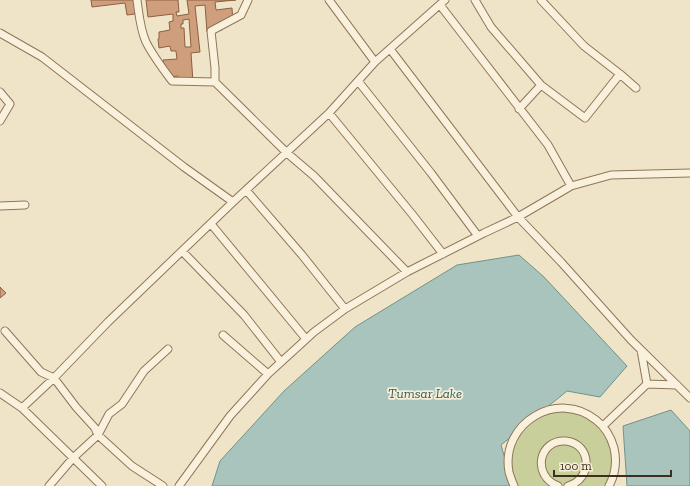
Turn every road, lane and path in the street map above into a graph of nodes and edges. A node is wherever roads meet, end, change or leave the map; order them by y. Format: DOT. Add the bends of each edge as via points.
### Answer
graph roads {
  1 [pos="136,0"];
  2 [pos="248,0"];
  3 [pos="329,0"];
  4 [pos="475,0"];
  5 [pos="541,0"];
  6 [pos="443,2"];
  7 [pos="0,33"];
  8 [pos="390,49"];
  9 [pos="375,62"];
  10 [pos="620,74"];
  11 [pos="358,81"];
  12 [pos="215,82"];
  13 [pos="541,85"];
  14 [pos="636,88"];
  15 [pos="0,92"];
  16 [pos="519,109"];
  17 [pos="328,113"];
  18 [pos="0,121"];
  19 [pos="287,153"];
  20 [pos="690,173"];
  21 [pos="571,186"];
  22 [pos="246,190"];
  23 [pos="233,202"];
  24 [pos="25,205"];
  25 [pos="0,206"];
  26 [pos="518,218"];
  27 [pos="211,224"];
  28 [pos="478,236"];
  29 [pos="182,251"];
  30 [pos="443,254"];
  31 [pos="407,272"];
  32 [pos="345,309"];
  33 [pos="5,331"];
  34 [pos="223,334"];
  35 [pos="306,339"];
  36 [pos="168,349"];
  37 [pos="641,350"];
  38 [pos="281,362"];
  39 [pos="268,374"];
  40 [pos="54,378"];
  41 [pos="647,384"];
  42 [pos="677,385"];
  43 [pos="0,393"];
  44 [pos="690,398"];
  45 [pos="22,408"];
  46 [pos="603,426"];
  47 [pos="98,434"];
  48 [pos="73,458"];
  49 [pos="579,480"];
  50 [pos="49,486"];
  51 [pos="102,486"];
  52 [pos="163,486"];
  53 [pos="179,486"];
  54 [pos="514,486"];
  55 [pos="558,486"];
  56 [pos="568,486"];
  57 [pos="585,486"];
  58 [pos="609,486"];
  1 -- 12 [label="street" via="146,42 172,81"];
  2 -- 12 [label="street" via="241,15 211,31"];
  3 -- 9 [label="street"];
  4 -- 13 [label="street" via="491,27"];
  5 -- 10 [label="street" via="584,46"];
  6 -- 8 [label="street"];
  6 -- 16 [label="street"];
  7 -- 23 [label="street" via="42,57"];
  8 -- 9 [label="street"];
  8 -- 26 [label="street"];
  9 -- 11 [label="street"];
  10 -- 13 [label="street" via="585,118"];
  10 -- 14 [label="street"];
  11 -- 17 [label="street"];
  11 -- 28 [label="street"];
  12 -- 19 [label="street"];
  13 -- 16 [label="street"];
  15 -- 18 [label="street" via="10,104"];
  16 -- 21 [label="street" via="548,145"];
  17 -- 19 [label="street"];
  17 -- 30 [label="street"];
  19 -- 22 [label="street"];
  19 -- 31 [label="street" via="314,176"];
  20 -- 21 [label="street" via="611,175"];
  21 -- 26 [label="street"];
  22 -- 23 [label="street"];
  22 -- 32 [label="street"];
  23 -- 27 [label="street"];
  24 -- 25 [label="street"];
  26 -- 28 [label="street"];
  26 -- 37 [label="street" via="562,262"];
  27 -- 29 [label="street"];
  27 -- 35 [label="street"];
  28 -- 30 [label="street"];
  29 -- 38 [label="street" via="244,315"];
  29 -- 40 [label="street"];
  30 -- 31 [label="street"];
  31 -- 32 [label="street"];
  32 -- 35 [label="street"];
  33 -- 40 [label="street" via="41,372"];
  34 -- 39 [label="street"];
  35 -- 38 [label="street"];
  36 -- 47 [label="street" via="144,371 122,404 109,414"];
  37 -- 41 [label="street"];
  37 -- 42 [label="street"];
  38 -- 39 [label="street"];
  39 -- 53 [label="street" via="230,416"];
  40 -- 45 [label="street"];
  40 -- 47 [label="street"];
  41 -- 42 [label="street"];
  41 -- 46 [label="street"];
  42 -- 44 [label="street"];
  43 -- 45 [label="street"];
  45 -- 48 [label="street"];
  46 -- 54 [label="street" via="590,415 573,408 556,408 539,413 524,423 514,437 509,454 509,471"];
  46 -- 58 [label="street" via="612,441 616,459 614,477"];
  47 -- 48 [label="street"];
  47 -- 52 [label="street" via="132,466"];
  48 -- 50 [label="street"];
  48 -- 51 [label="street"];
  49 -- 55 [label="street" via="586,467 584,453 573,443 558,442 546,450 541,464 546,478"];
  49 -- 56 [label="street"];
  49 -- 57 [label="street"];
}
